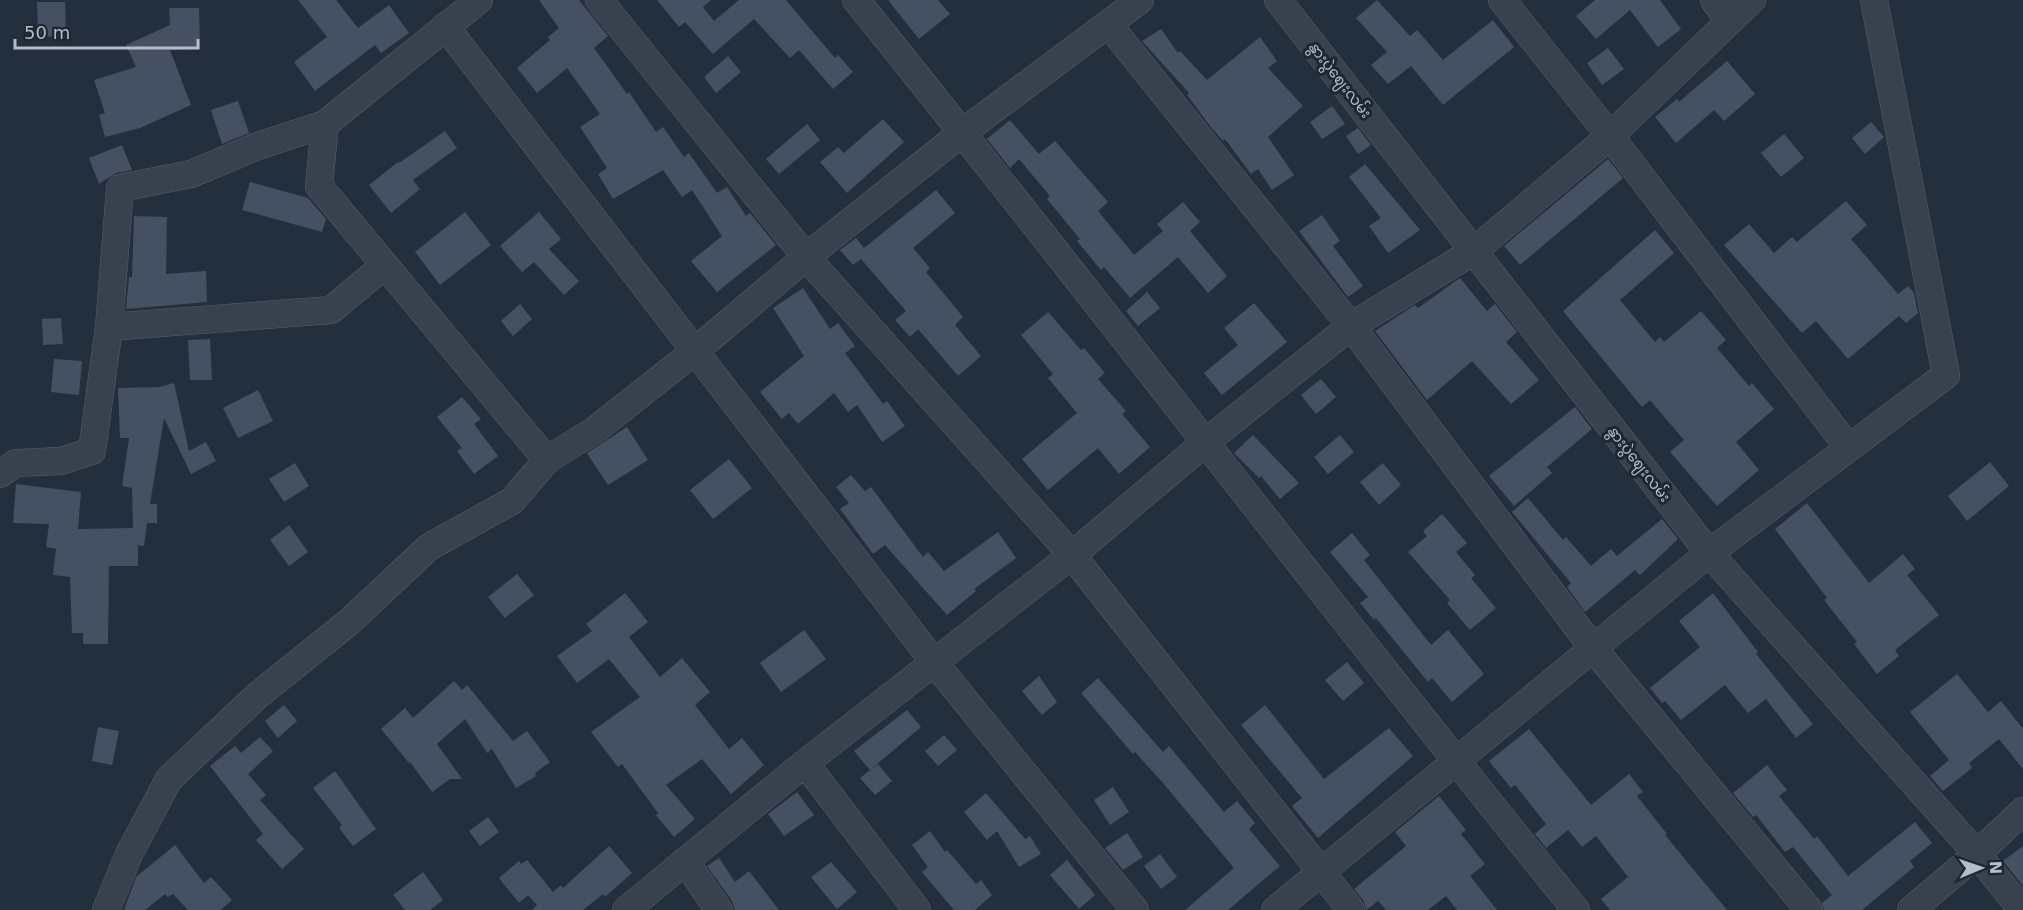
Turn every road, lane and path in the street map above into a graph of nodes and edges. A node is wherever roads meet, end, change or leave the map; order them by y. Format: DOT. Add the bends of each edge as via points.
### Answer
graph roads {
  1 [pos="479,0"];
  2 [pos="599,0"];
  3 [pos="856,0"];
  4 [pos="1140,0"];
  5 [pos="1278,0"];
  6 [pos="1502,0"];
  7 [pos="1752,0"];
  8 [pos="1874,0"];
  9 [pos="1722,10"];
  10 [pos="1109,25"];
  11 [pos="445,26"];
  12 [pos="325,124"];
  13 [pos="963,132"];
  14 [pos="1610,136"];
  15 [pos="1474,251"];
  16 [pos="806,257"];
  17 [pos="385,265"];
  18 [pos="109,327"];
  19 [pos="1351,327"];
  20 [pos="695,351"];
  21 [pos="1207,441"];
  22 [pos="1848,447"];
  23 [pos="548,460"];
  24 [pos="0,474"];
  25 [pos="1709,553"];
  26 [pos="1072,555"];
  27 [pos="1593,648"];
  28 [pos="934,662"];
  29 [pos="1455,761"];
  30 [pos="805,763"];
  31 [pos="2023,810"];
  32 [pos="1977,854"];
  33 [pos="685,861"];
  34 [pos="1321,873"];
  35 [pos="106,910"];
  36 [pos="626,910"];
  37 [pos="719,910"];
  38 [pos="917,910"];
  39 [pos="1135,910"];
  40 [pos="1275,910"];
  41 [pos="1351,910"];
  42 [pos="1576,910"];
  43 [pos="1809,910"];
  44 [pos="1911,910"];
  45 [pos="2022,910"];
  1 -- 11 [label="street"];
  2 -- 16 [label="street"];
  3 -- 13 [label="street"];
  4 -- 10 [label="street"];
  5 -- 15 [label="street, နွားပွဲဈေးလမ်း"];
  6 -- 14 [label="street"];
  7 -- 9 [label="street"];
  8 -- 22 [label="street" via="1946,375"];
  9 -- 14 [label="street"];
  10 -- 13 [label="street"];
  10 -- 19 [label="street"];
  11 -- 12 [label="street"];
  11 -- 20 [label="street"];
  12 -- 17 [label="street" via="319,186"];
  12 -- 18 [label="street" via="191,174 120,188"];
  13 -- 16 [label="street"];
  13 -- 21 [label="street"];
  14 -- 15 [label="street"];
  14 -- 22 [label="street"];
  15 -- 19 [label="street"];
  15 -- 25 [label="street, နွားပွဲဈေးလမ်း"];
  16 -- 20 [label="street"];
  16 -- 26 [label="street"];
  17 -- 18 [label="street" via="331,310"];
  17 -- 23 [label="street"];
  18 -- 24 [label="street" via="92,451 61,461 16,464"];
  19 -- 21 [label="street"];
  19 -- 27 [label="street"];
  20 -- 23 [label="street" via="595,430"];
  20 -- 28 [label="street"];
  21 -- 26 [label="street"];
  21 -- 29 [label="street"];
  22 -- 25 [label="street"];
  23 -- 35 [label="street" via="512,501 429,547 349,622 202,744 169,779 129,854"];
  25 -- 27 [label="street"];
  25 -- 32 [label="street, နွားပွဲဈေးလမ်း"];
  26 -- 28 [label="street"];
  26 -- 34 [label="street"];
  27 -- 29 [label="street"];
  27 -- 43 [label="street"];
  28 -- 30 [label="street"];
  28 -- 39 [label="street"];
  29 -- 34 [label="street"];
  29 -- 42 [label="street"];
  30 -- 33 [label="street"];
  30 -- 38 [label="street"];
  31 -- 32 [label="street"];
  32 -- 44 [label="street"];
  32 -- 45 [label="street, နွားပွဲဈေးလမ်း"];
  33 -- 36 [label="street"];
  33 -- 37 [label="street"];
  34 -- 40 [label="street"];
  34 -- 41 [label="street"];
}
